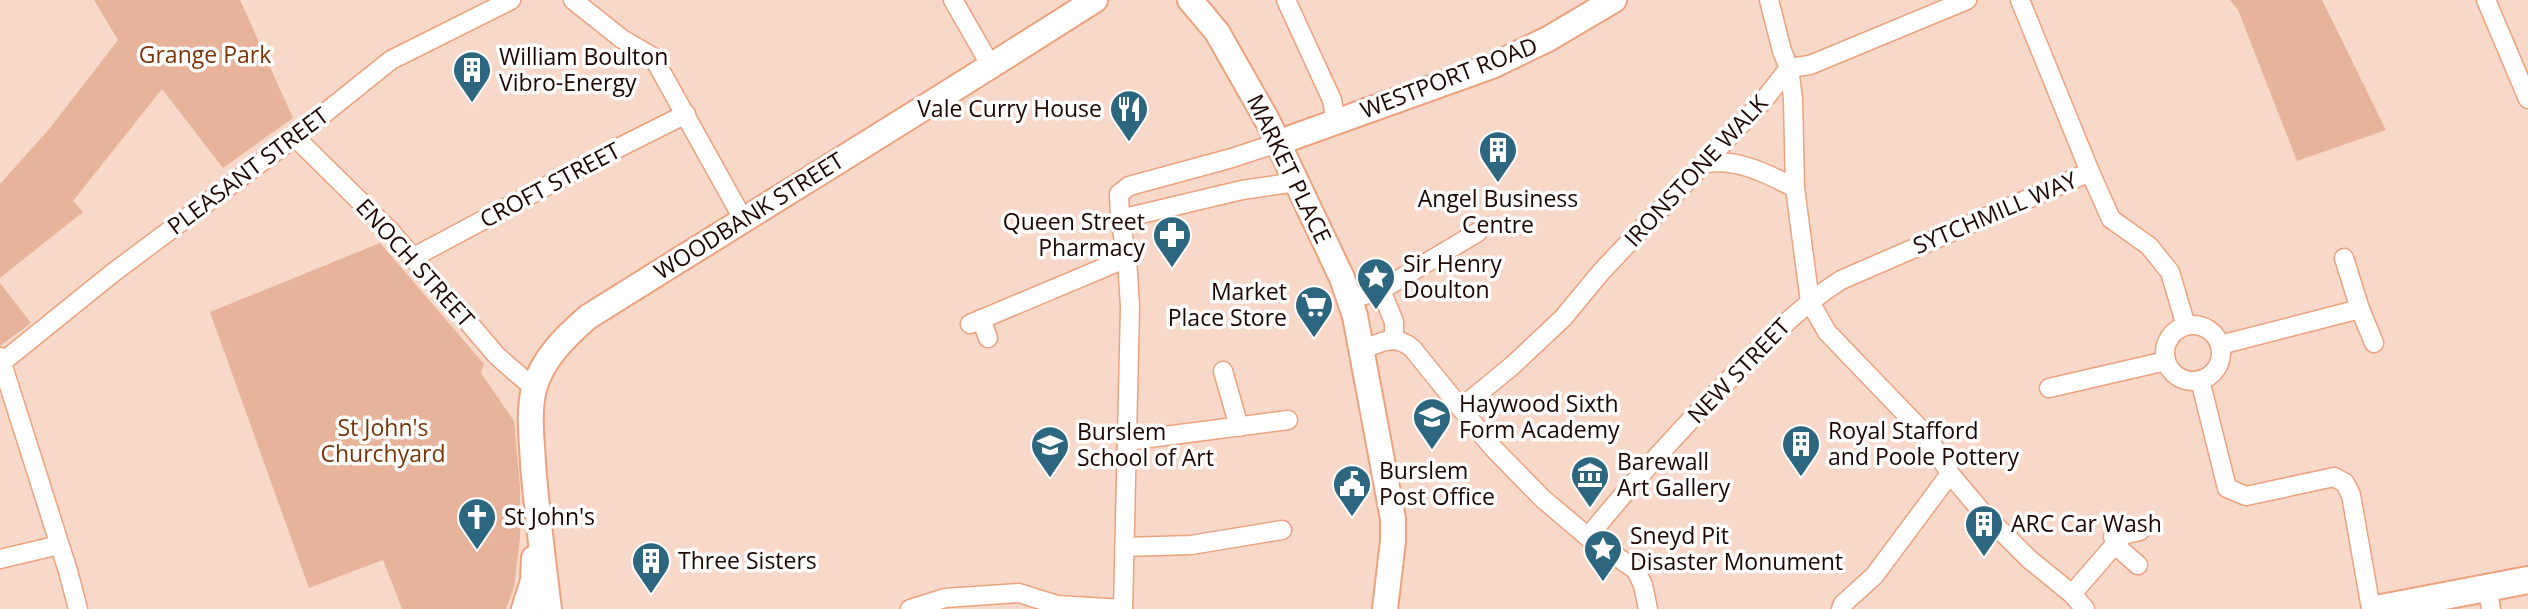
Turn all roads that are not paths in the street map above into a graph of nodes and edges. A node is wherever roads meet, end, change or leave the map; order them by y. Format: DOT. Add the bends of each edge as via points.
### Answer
graph roads {
  1 [pos="511,0"];
  2 [pos="573,0"];
  3 [pos="953,0"];
  4 [pos="1095,0"];
  5 [pos="1190,0"];
  6 [pos="1286,0"];
  7 [pos="1614,0"];
  8 [pos="1769,0"];
  9 [pos="1967,0"];
  10 [pos="2020,0"];
  11 [pos="2486,0"];
  12 [pos="992,66"];
  13 [pos="1789,68"];
  14 [pos="2528,99"];
  15 [pos="686,114"];
  16 [pos="1336,122"];
  17 [pos="295,137"];
  18 [pos="1277,143"];
  19 [pos="1706,163"];
  20 [pos="2090,172"];
  21 [pos="1296,182"];
  22 [pos="1795,188"];
  23 [pos="743,219"];
  24 [pos="1120,219"];
  25 [pos="1478,232"];
  26 [pos="414,257"];
  27 [pos="1127,258"];
  28 [pos="2344,258"];
  29 [pos="1381,290"];
  30 [pos="1349,300"];
  31 [pos="1810,302"];
  32 [pos="2360,309"];
  33 [pos="2186,326"];
  34 [pos="988,338"];
  35 [pos="1394,339"];
  36 [pos="2374,343"];
  37 [pos="2220,345"];
  38 [pos="1362,350"];
  39 [pos="1,361"];
  40 [pos="2165,361"];
  41 [pos="1223,371"];
  42 [pos="2200,380"];
  43 [pos="535,388"];
  44 [pos="2049,388"];
  45 [pos="1462,407"];
  46 [pos="1288,420"];
  47 [pos="1239,427"];
  48 [pos="1126,441"];
  49 [pos="1950,474"];
  50 [pos="537,516"];
  51 [pos="1282,530"];
  52 [pos="1588,537"];
  53 [pos="60,545"];
  54 [pos="1124,547"];
  55 [pos="0,559"];
  56 [pos="2138,565"];
  57 [pos="2528,580"];
  58 [pos="2072,594"];
  59 [pos="2489,598"];
  60 [pos="1019,601"];
  61 [pos="78,609"];
  62 [pos="523,609"];
  63 [pos="549,609"];
  64 [pos="910,609"];
  65 [pos="1123,609"];
  66 [pos="1385,609"];
  67 [pos="1648,609"];
  68 [pos="1841,609"];
  69 [pos="2085,609"];
  70 [pos="2373,609"];
  1 -- 17 [label="street, PLEASANT STREET" via="391,60"];
  2 -- 15 [label="street" via="653,57"];
  3 -- 12 [label="street"];
  4 -- 12 [label="main road, WOODBANK STREET"];
  5 -- 18 [label="main road, MARKET PLACE" via="1217,32"];
  6 -- 16 [label="street" via="1332,100"];
  7 -- 16 [label="main road, WESTPORT ROAD" via="1492,66"];
  8 -- 13 [label="street"];
  9 -- 13 [label="street" via="1810,65"];
  10 -- 20 [label="street, SYTCHMILL WAY"];
  11 -- 14 [label="street"];
  12 -- 23 [label="main road, WOODBANK STREET"];
  13 -- 19 [label="street, IRONSTONE WALK"];
  13 -- 22 [label="street"];
  15 -- 23 [label="street"];
  15 -- 26 [label="street, CROFT STREET"];
  16 -- 18 [label="main road, WESTPORT ROAD"];
  17 -- 26 [label="street, ENOCH STREET"];
  17 -- 39 [label="street, PLEASANT STREET"];
  18 -- 21 [label="main road, MARKET PLACE"];
  18 -- 24 [label="street" via="1129,186 1119,194"];
  19 -- 22 [label="street" via="1738,163"];
  19 -- 45 [label="street, IRONSTONE WALK" via="1607,277 1587,288 1563,318"];
  20 -- 31 [label="street, SYTCHMILL WAY" via="1841,280"];
  20 -- 33 [label="street" via="2112,219 2149,246 2170,272"];
  21 -- 24 [label="street"];
  21 -- 30 [label="main road, MARKET PLACE"];
  22 -- 31 [label="street"];
  23 -- 43 [label="main road, WOODBANK STREET" via="588,317 551,355"];
  24 -- 27 [label="street"];
  25 -- 29 [label="street"];
  26 -- 43 [label="street, ENOCH STREET" via="497,356"];
  27 -- 34 [label="street" via="976,322"];
  27 -- 48 [label="street"];
  28 -- 32 [label="street"];
  29 -- 30 [label="street"];
  29 -- 35 [label="street" via="1394,322"];
  30 -- 38 [label="main road, MARKET PLACE"];
  31 -- 49 [label="street" via="1827,332 1927,436"];
  31 -- 52 [label="street, NEW STREET" via="1782,324 1681,430"];
  32 -- 36 [label="street"];
  32 -- 37 [label="street"];
  33 -- 37 [label="street" via="2211,331"];
  33 -- 40 [label="street" via="2167,341"];
  35 -- 38 [label="street"];
  35 -- 45 [label="street" via="1412,348"];
  37 -- 42 [label="street" via="2216,369"];
  38 -- 66 [label="main road, MARKET PLACE" via="1393,519"];
  39 -- 53 [label="street"];
  40 -- 42 [label="street" via="2177,377"];
  40 -- 44 [label="street"];
  41 -- 47 [label="street"];
  42 -- 70 [label="street" via="2227,488 2246,496 2334,477 2345,483"];
  43 -- 50 [label="main road, WOODBANK STREET" via="531,429"];
  45 -- 52 [label="street" via="1493,448"];
  46 -- 47 [label="street"];
  47 -- 48 [label="street"];
  48 -- 54 [label="street"];
  49 -- 58 [label="street" via="2029,559"];
  49 -- 68 [label="street" via="1874,576"];
  50 -- 62 [label="main road" via="533,581"];
  50 -- 63 [label="main road"];
  51 -- 54 [label="street" via="1191,545"];
  52 -- 67 [label="street" via="1636,570"];
  53 -- 55 [label="street"];
  53 -- 61 [label="street"];
  54 -- 65 [label="street"];
  56 -- 58 [label="street" via="2122,537"];
  57 -- 59 [label="main road"];
  58 -- 69 [label="street"];
  59 -- 70 [label="main road"];
  60 -- 64 [label="street" via="945,598"];
  60 -- 65 [label="street"];
}
